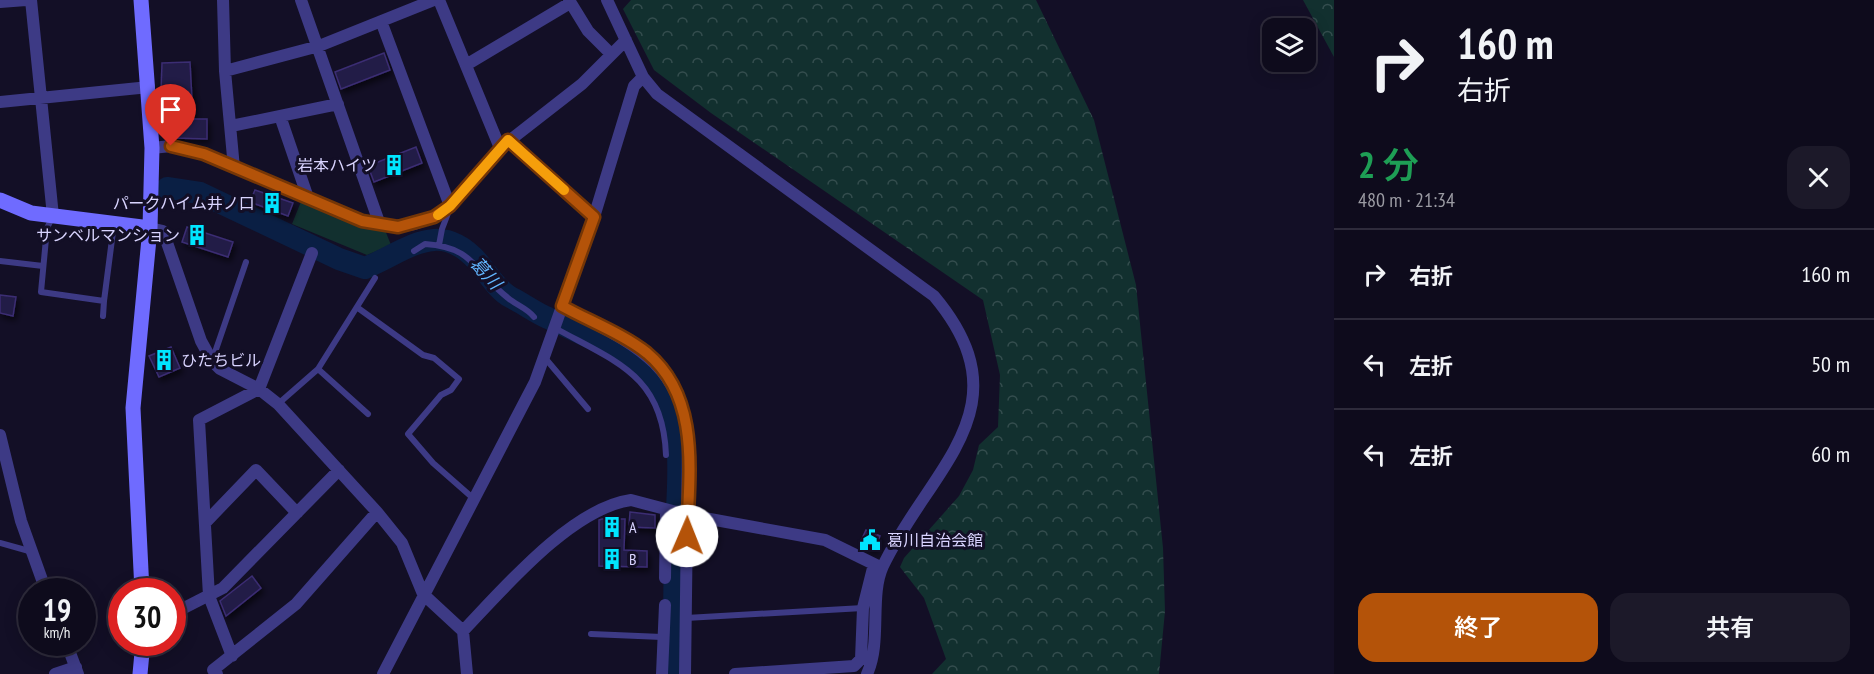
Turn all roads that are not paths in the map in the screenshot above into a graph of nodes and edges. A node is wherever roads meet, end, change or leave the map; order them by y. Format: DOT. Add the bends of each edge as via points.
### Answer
graph roads {
  1 [pos="26,0"];
  2 [pos="31,0"];
  3 [pos="141,0"];
  4 [pos="223,0"];
  5 [pos="301,0"];
  6 [pos="434,0"];
  7 [pos="439,0"];
  8 [pos="607,0"];
  9 [pos="570,1"];
  10 [pos="0,2"];
  11 [pos="381,21"];
  12 [pos="626,40"];
  13 [pos="319,46"];
  14 [pos="611,54"];
  15 [pos="466,65"];
  16 [pos="225,71"];
  17 [pos="643,77"];
  18 [pos="149,87"];
  19 [pos="41,98"];
  20 [pos="0,102"];
  21 [pos="338,104"];
  22 [pos="280,116"];
  23 [pos="231,126"];
  24 [pos="504,144"];
  25 [pos="152,148"];
  26 [pos="234,168"];
  27 [pos="307,195"];
  28 [pos="0,200"];
  29 [pos="450,206"];
  30 [pos="53,216"];
  31 [pos="594,217"];
  32 [pos="114,224"];
  33 [pos="380,225"];
  34 [pos="150,228"];
  35 [pos="439,245"];
  36 [pos="414,251"];
  37 [pos="312,253"];
  38 [pos="0,261"];
  39 [pos="246,262"];
  40 [pos="43,266"];
  41 [pos="375,278"];
  42 [pos="104,301"];
  43 [pos="562,306"];
  44 [pos="358,308"];
  45 [pos="103,316"];
  46 [pos="534,317"];
  47 [pos="555,327"];
  48 [pos="544,357"];
  49 [pos="212,361"];
  50 [pos="318,369"];
  51 [pos="259,389"];
  52 [pos="278,404"];
  53 [pos="588,409"];
  54 [pos="368,414"];
  55 [pos="0,435"];
  56 [pos="666,456"];
  57 [pos="339,470"];
  58 [pos="474,499"];
  59 [pos="666,511"];
  60 [pos="377,512"];
  61 [pos="297,513"];
  62 [pos="688,515"];
  63 [pos="205,523"];
  64 [pos="0,543"];
  65 [pos="29,551"];
  66 [pos="878,566"];
  67 [pos="40,578"];
  68 [pos="141,578"];
  69 [pos="665,578"];
  70 [pos="423,594"];
  71 [pos="209,596"];
  72 [pos="665,604"];
  73 [pos="186,607"];
  74 [pos="863,608"];
  75 [pos="686,618"];
  76 [pos="463,631"];
  77 [pos="591,634"];
  78 [pos="662,638"];
  79 [pos="71,656"];
  80 [pos="142,656"];
  81 [pos="232,656"];
  82 [pos="77,671"];
  83 [pos="55,674"];
  84 [pos="140,674"];
  85 [pos="217,674"];
  86 [pos="383,674"];
  87 [pos="467,674"];
  88 [pos="662,674"];
  89 [pos="685,674"];
  90 [pos="735,674"];
  91 [pos="867,674"];
  1 -- 10 [label="street"];
  2 -- 19 [label="street"];
  3 -- 18 [label="street"];
  4 -- 16 [label="street"];
  5 -- 13 [label="street"];
  6 -- 11 [label="street"];
  7 -- 15 [label="street"];
  8 -- 12 [label="street"];
  9 -- 14 [label="street" via="588,31"];
  9 -- 15 [label="street"];
  11 -- 13 [label="street"];
  11 -- 29 [label="street"];
  12 -- 14 [label="street"];
  12 -- 17 [label="street"];
  13 -- 16 [label="street"];
  13 -- 21 [label="street"];
  14 -- 24 [label="street" via="582,84"];
  15 -- 24 [label="street"];
  16 -- 23 [label="street"];
  17 -- 31 [label="street" via="634,86"];
  17 -- 66 [label="street" via="657,94 934,296 954,320 972,364 974,394 968,424"];
  18 -- 19 [label="street"];
  18 -- 25 [label="street"];
  19 -- 20 [label="street"];
  19 -- 30 [label="street"];
  21 -- 22 [label="street"];
  21 -- 33 [label="street"];
  22 -- 23 [label="street"];
  22 -- 27 [label="street"];
  23 -- 26 [label="street"];
  24 -- 29 [label="street"];
  24 -- 31 [label="street"];
  25 -- 26 [label="street" via="171,146 204,154"];
  25 -- 34 [label="street"];
  26 -- 27 [label="street"];
  27 -- 33 [label="street" via="362,221"];
  28 -- 30 [label="street" via="31,213"];
  29 -- 33 [label="street" via="414,224"];
  29 -- 35 [label="lane"];
  30 -- 32 [label="street"];
  30 -- 40 [label="lane" via="47,228"];
  31 -- 43 [label="street"];
  32 -- 34 [label="street"];
  32 -- 42 [label="lane"];
  34 -- 49 [label="street" via="163,231 201,342"];
  34 -- 68 [label="street" via="134,408"];
  35 -- 36 [label="lane" via="425,244"];
  35 -- 46 [label="lane" via="463,253 507,298"];
  37 -- 51 [label="street"];
  38 -- 40 [label="lane"];
  39 -- 49 [label="lane"];
  40 -- 42 [label="lane" via="40,292"];
  41 -- 44 [label="lane"];
  42 -- 45 [label="lane"];
  43 -- 47 [label="street"];
  43 -- 62 [label="street" via="647,353 672,384 687,425"];
  44 -- 50 [label="lane"];
  44 -- 58 [label="lane" via="423,355 434,357 459,379 408,434 433,463"];
  47 -- 48 [label="street"];
  47 -- 56 [label="lane" via="638,376 659,413"];
  48 -- 53 [label="lane"];
  48 -- 58 [label="street" via="521,412"];
  49 -- 51 [label="street"];
  50 -- 52 [label="lane"];
  50 -- 54 [label="lane"];
  51 -- 52 [label="street"];
  51 -- 63 [label="street" via="199,420"];
  52 -- 57 [label="street"];
  55 -- 65 [label="street"];
  57 -- 60 [label="street"];
  57 -- 61 [label="street"];
  58 -- 70 [label="street"];
  59 -- 62 [label="street"];
  59 -- 69 [label="street"];
  59 -- 76 [label="street" via="632,500 594,512 540,553"];
  60 -- 70 [label="street" via="402,543"];
  60 -- 81 [label="street" via="296,604"];
  61 -- 63 [label="street" via="256,470"];
  61 -- 71 [label="street" via="223,588"];
  62 -- 66 [label="street" via="825,540"];
  62 -- 75 [label="street"];
  63 -- 71 [label="street"];
  64 -- 65 [label="lane"];
  65 -- 67 [label="street"];
  66 -- 74 [label="street"];
  66 -- 91 [label="street" via="874,654"];
  70 -- 76 [label="street"];
  70 -- 86 [label="street"];
  71 -- 73 [label="street"];
  71 -- 81 [label="street"];
  72 -- 78 [label="street"];
  74 -- 75 [label="lane"];
  74 -- 90 [label="street" via="861,659 854,666"];
  75 -- 89 [label="street"];
  76 -- 87 [label="street"];
  77 -- 78 [label="lane"];
  78 -- 88 [label="street"];
  79 -- 82 [label="street"];
  80 -- 84 [label="street"];
  81 -- 85 [label="street" via="213,670"];
  82 -- 83 [label="street"];
}
